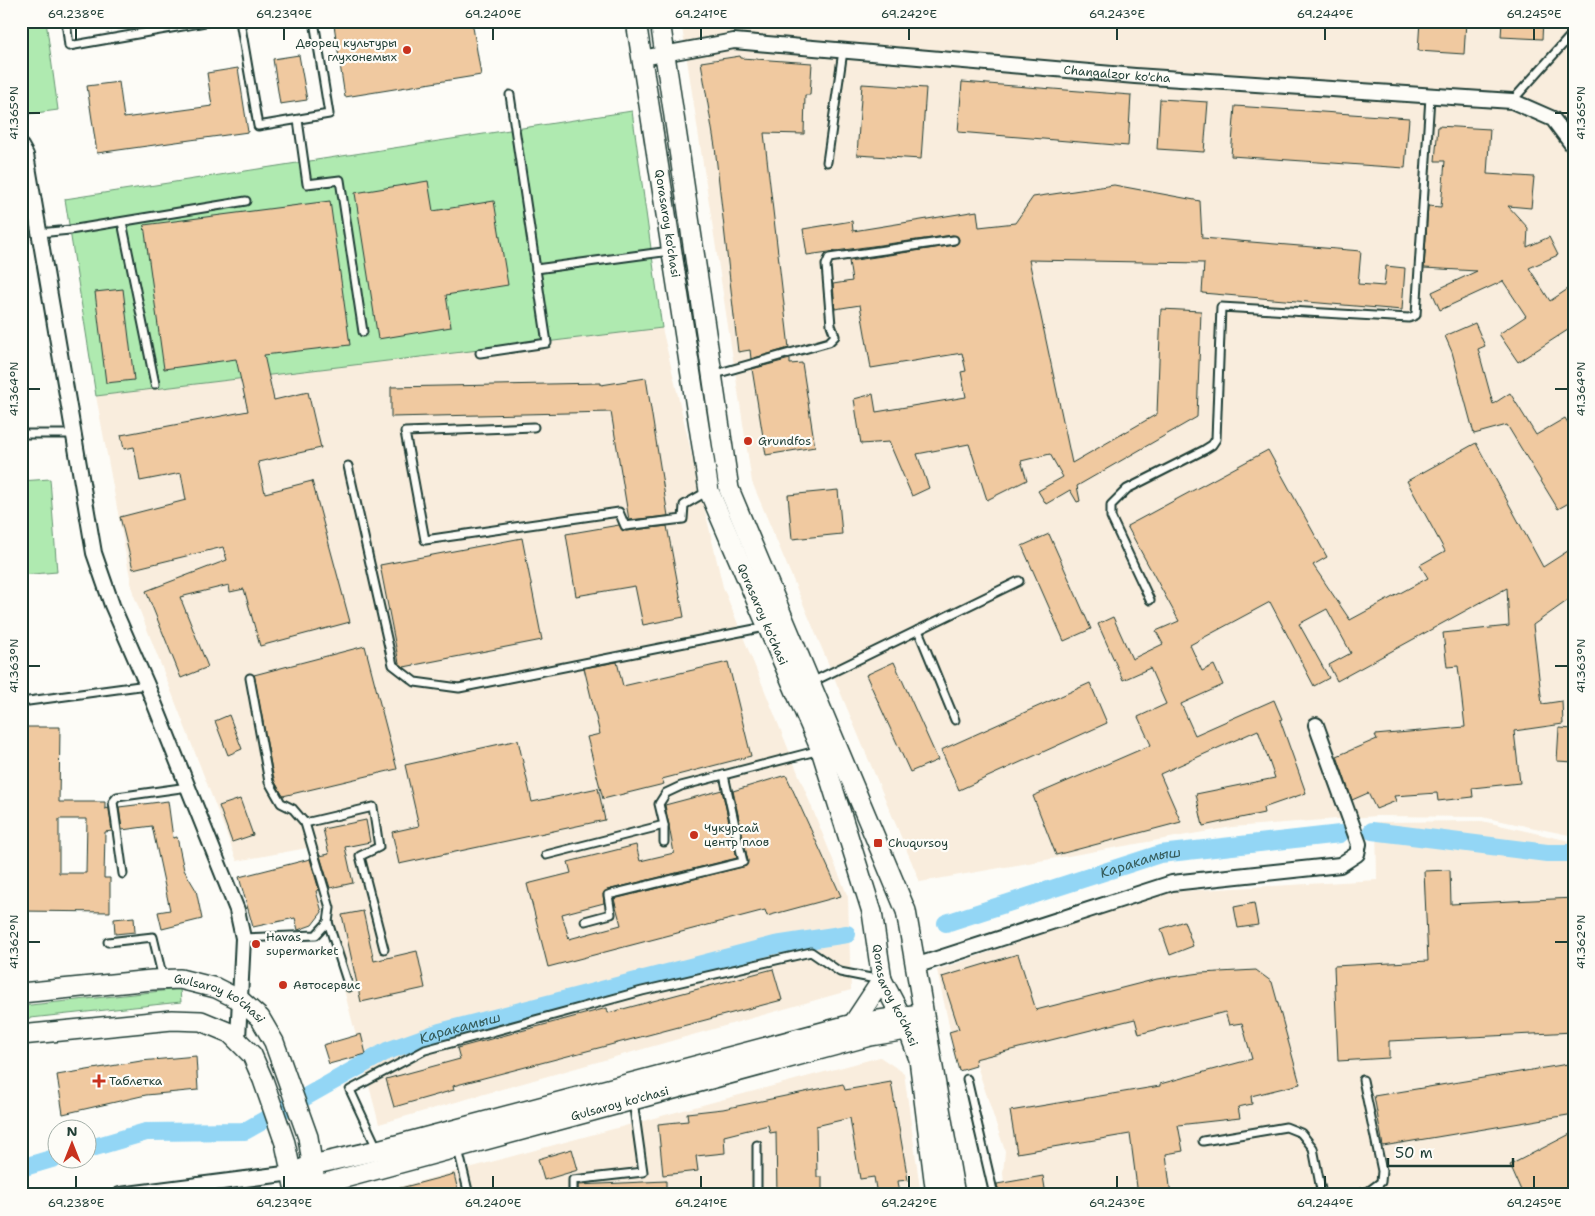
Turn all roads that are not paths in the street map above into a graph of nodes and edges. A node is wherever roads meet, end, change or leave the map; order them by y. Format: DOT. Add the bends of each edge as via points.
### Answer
graph roads {
  1 [pos="66,21"];
  2 [pos="211,21"];
  3 [pos="240,21"];
  4 [pos="314,21"];
  5 [pos="636,21"];
  6 [pos="660,21"];
  7 [pos="1574,32"];
  8 [pos="843,51"];
  9 [pos="665,54"];
  10 [pos="642,58"];
  11 [pos="510,95"];
  12 [pos="1430,97"];
  13 [pos="1512,101"];
  14 [pos="298,120"];
  15 [pos="21,146"];
  16 [pos="1574,147"];
  17 [pos="826,162"];
  18 [pos="246,201"];
  19 [pos="122,222"];
  20 [pos="39,233"];
  21 [pos="954,240"];
  22 [pos="672,250"];
  23 [pos="536,269"];
  24 [pos="362,332"];
  25 [pos="480,354"];
  26 [pos="712,375"];
  27 [pos="155,384"];
  28 [pos="534,427"];
  29 [pos="21,434"];
  30 [pos="73,434"];
  31 [pos="348,466"];
  32 [pos="709,491"];
  33 [pos="1019,581"];
  34 [pos="1150,600"];
  35 [pos="776,623"];
  36 [pos="918,630"];
  37 [pos="250,678"];
  38 [pos="812,682"];
  39 [pos="147,685"];
  40 [pos="21,702"];
  41 [pos="955,720"];
  42 [pos="1316,725"];
  43 [pos="820,750"];
  44 [pos="724,775"];
  45 [pos="188,787"];
  46 [pos="305,823"];
  47 [pos="664,825"];
  48 [pos="664,842"];
  49 [pos="546,855"];
  50 [pos="123,874"];
  51 [pos="586,921"];
  52 [pos="328,922"];
  53 [pos="243,938"];
  54 [pos="108,942"];
  55 [pos="384,949"];
  56 [pos="914,959"];
  57 [pos="163,979"];
  58 [pos="882,980"];
  59 [pos="349,987"];
  60 [pos="21,993"];
  61 [pos="240,1000"];
  62 [pos="925,1020"];
  63 [pos="904,1023"];
  64 [pos="853,1024"];
  65 [pos="21,1035"];
  66 [pos="238,1039"];
  67 [pos="967,1078"];
  68 [pos="1363,1080"];
  69 [pos="633,1101"];
  70 [pos="1203,1141"];
  71 [pos="758,1145"];
  72 [pos="458,1148"];
  73 [pos="378,1150"];
  74 [pos="312,1165"];
  75 [pos="292,1173"];
  76 [pos="316,1190"];
  77 [pos="120,1195"];
  78 [pos="296,1195"];
  79 [pos="469,1195"];
  80 [pos="573,1195"];
  81 [pos="757,1195"];
  82 [pos="936,1195"];
  83 [pos="955,1195"];
  84 [pos="994,1195"];
  85 [pos="1322,1195"];
  86 [pos="1355,1195"];
  1 -- 2 [label="lane" via="69,46"];
  3 -- 14 [label="lane" via="258,126"];
  4 -- 14 [label="lane" via="329,114"];
  5 -- 10 [label="main road, Qorasaroy ko'chasi"];
  6 -- 9 [label="main road, Qorasaroy ko'chasi"];
  7 -- 13 [label="lane"];
  8 -- 9 [label="street, Changalzor ko'cha" via="734,41"];
  8 -- 12 [label="street, Changalzor ko'cha"];
  8 -- 17 [label="lane"];
  9 -- 10 [label="street, Changalzor ko'cha"];
  9 -- 26 [label="main road, Qorasaroy ko'chasi"];
  10 -- 22 [label="main road, Qorasaroy ko'chasi"];
  11 -- 23 [label="lane"];
  12 -- 13 [label="street, Changalzor ko'cha"];
  12 -- 34 [label="lane" via="1416,315 1409,318 1221,307 1216,439 1204,450 1127,489 1111,505 1110,516"];
  13 -- 16 [label="street, Changalzor ko'cha" via="1554,119"];
  14 -- 24 [label="lane" via="307,184 340,180"];
  15 -- 20 [label="street" via="26,155"];
  18 -- 19 [label="lane"];
  19 -- 20 [label="lane"];
  19 -- 27 [label="lane"];
  20 -- 30 [label="street"];
  21 -- 26 [label="lane" via="829,258 826,265 831,325 835,336 829,342"];
  22 -- 23 [label="lane"];
  22 -- 32 [label="main road, Qorasaroy ko'chasi"];
  23 -- 25 [label="lane" via="547,343"];
  26 -- 35 [label="main road, Qorasaroy ko'chasi" via="729,489"];
  28 -- 32 [label="lane" via="405,432 425,540 619,512 625,526 683,519 684,505"];
  29 -- 30 [label="lane"];
  30 -- 39 [label="street" via="94,553 112,606"];
  31 -- 35 [label="lane" via="393,665 415,682 458,688"];
  32 -- 35 [label="main road, Qorasaroy ko'chasi"];
  33 -- 36 [label="lane"];
  35 -- 38 [label="main road, Qorasaroy ko'chasi"];
  35 -- 43 [label="main road, Qorasaroy ko'chasi"];
  36 -- 38 [label="lane"];
  36 -- 41 [label="lane"];
  37 -- 46 [label="lane" via="269,782 281,803 293,809"];
  38 -- 56 [label="main road, Qorasaroy ko'chasi" via="906,911"];
  39 -- 40 [label="lane"];
  39 -- 45 [label="street"];
  42 -- 56 [label="street" via="1359,844 1357,854 1349,860 1340,865 1172,883"];
  43 -- 44 [label="lane"];
  43 -- 58 [label="main road, Qorasaroy ko'chasi" via="872,912"];
  44 -- 47 [label="lane" via="666,792 659,804"];
  44 -- 51 [label="lane" via="743,862 608,894 611,914"];
  45 -- 50 [label="lane" via="117,797 113,802"];
  45 -- 53 [label="street" via="237,910"];
  46 -- 52 [label="lane" via="330,908"];
  46 -- 55 [label="lane" via="372,808 379,847 360,856"];
  47 -- 48 [label="lane"];
  47 -- 49 [label="lane"];
  52 -- 53 [label="lane" via="316,935"];
  52 -- 59 [label="lane"];
  53 -- 61 [label="street"];
  54 -- 57 [label="lane" via="153,937"];
  56 -- 62 [label="main road, Qorasaroy ko'chasi"];
  57 -- 60 [label="main road, Gulsaroy ko'chasi"];
  57 -- 61 [label="main road, Gulsaroy ko'chasi" via="208,985"];
  58 -- 63 [label="main road, Qorasaroy ko'chasi"];
  58 -- 64 [label="main road"];
  58 -- 73 [label="lane" via="840,972 810,952 642,992 425,1050 350,1090"];
  61 -- 66 [label="street"];
  61 -- 74 [label="main road, Gulsaroy ko'chasi" via="265,1026 308,1137"];
  62 -- 63 [label="main road, Gulsaroy ko'chasi"];
  62 -- 83 [label="main road, Qorasaroy ko'chasi"];
  63 -- 64 [label="main road, Gulsaroy ko'chasi"];
  63 -- 69 [label="main road, Gulsaroy ko'chasi" via="870,1036"];
  63 -- 82 [label="main road, Qorasaroy ko'chasi" via="919,1060"];
  64 -- 73 [label="main road, Gulsaroy ko'chasi"];
  65 -- 66 [label="main road, Gulsaroy ko'chasi" via="191,1020 211,1023"];
  66 -- 75 [label="main road, Gulsaroy ko'chasi" via="252,1055 263,1080"];
  67 -- 84 [label="lane"];
  68 -- 86 [label="lane" via="1382,1171 1380,1182 1369,1191"];
  69 -- 72 [label="main road, Gulsaroy ko'chasi"];
  69 -- 80 [label="lane" via="643,1172 573,1180"];
  70 -- 85 [label="lane" via="1286,1128 1301,1133 1313,1148"];
  71 -- 81 [label="lane"];
  72 -- 76 [label="main road, Gulsaroy ko'chasi"];
  72 -- 79 [label="lane"];
  73 -- 74 [label="main road, Gulsaroy ko'chasi"];
  74 -- 75 [label="main road, Gulsaroy ko'chasi"];
  74 -- 76 [label="main road, Gulsaroy ko'chasi"];
  75 -- 76 [label="main road"];
  75 -- 77 [label="street"];
  75 -- 78 [label="main road"];
}
